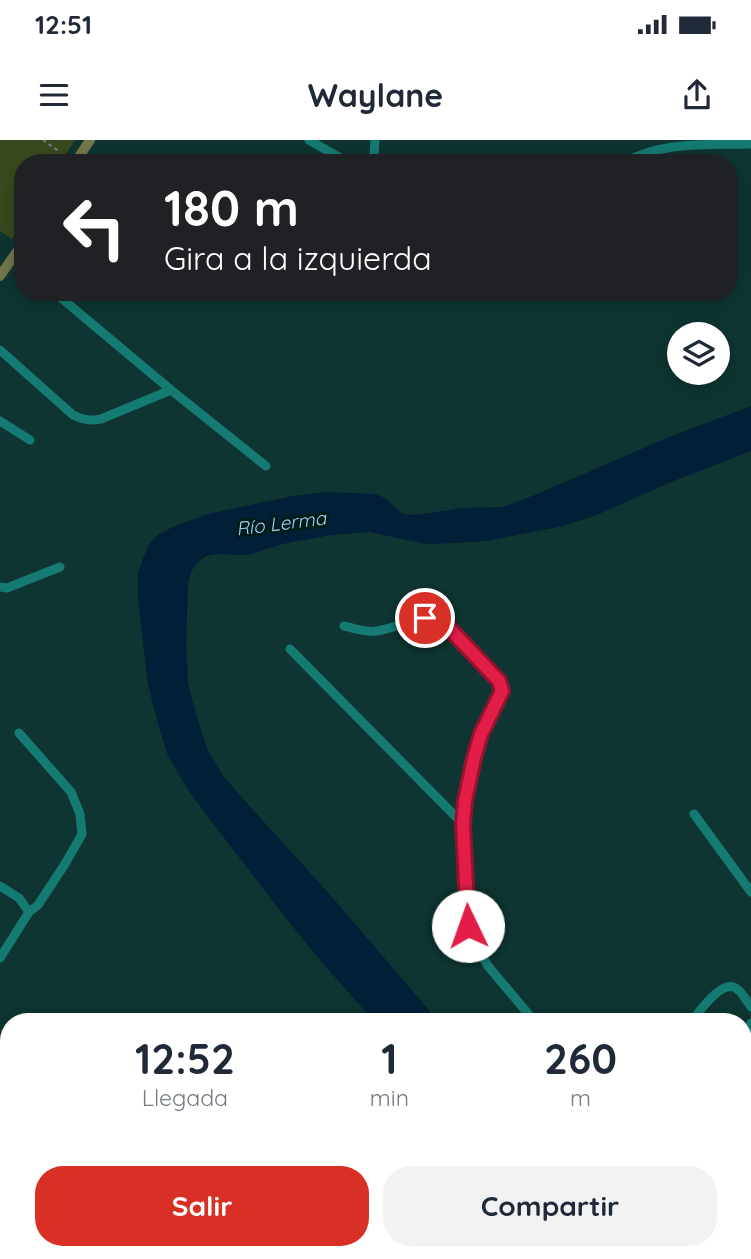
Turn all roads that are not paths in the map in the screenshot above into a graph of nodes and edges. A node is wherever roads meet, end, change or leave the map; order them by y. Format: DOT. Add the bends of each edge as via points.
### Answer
graph roads {
  1 [pos="311,141"];
  2 [pos="751,144"];
  3 [pos="333,154"];
  4 [pos="640,154"];
  5 [pos="13,258"];
  6 [pos="0,275"];
  7 [pos="65,301"];
  8 [pos="0,350"];
  9 [pos="171,390"];
  10 [pos="0,421"];
  11 [pos="30,440"];
  12 [pos="266,466"];
  13 [pos="60,567"];
  14 [pos="0,587"];
  15 [pos="344,626"];
  16 [pos="290,649"];
  17 [pos="19,733"];
  18 [pos="695,814"];
  19 [pos="463,824"];
  20 [pos="0,886"];
  21 [pos="751,892"];
  22 [pos="29,912"];
  23 [pos="0,958"];
  24 [pos="751,1007"];
  25 [pos="527,1013"];
  26 [pos="699,1013"];
  1 -- 3 [label="street"];
  2 -- 4 [label="street" via="658,148"];
  5 -- 6 [label="main road"];
  7 -- 9 [label="street"];
  8 -- 9 [label="street" via="83,420 101,419"];
  9 -- 12 [label="street"];
  10 -- 11 [label="street"];
  13 -- 14 [label="street"];
  15 -- 19 [label="street" via="374,632 413,619 437,621 499,681 502,691 474,758"];
  16 -- 19 [label="street"];
  17 -- 22 [label="street" via="71,792 82,834 43,898"];
  18 -- 21 [label="street"];
  19 -- 25 [label="street" via="470,934 488,966"];
  20 -- 22 [label="street" via="19,898"];
  22 -- 23 [label="street"];
  24 -- 26 [label="street" via="730,986 716,993"];
}
